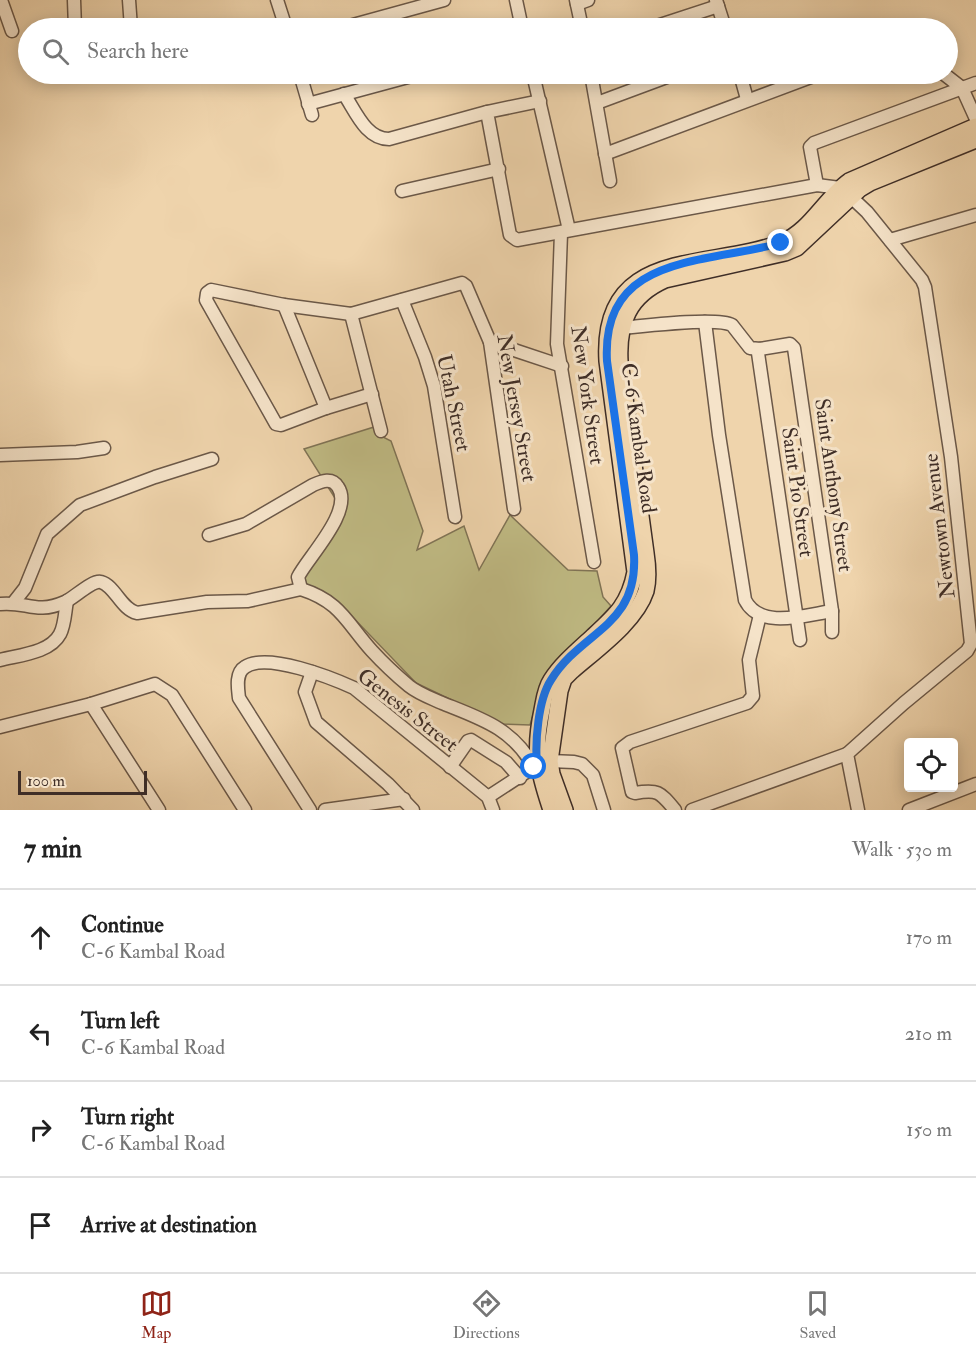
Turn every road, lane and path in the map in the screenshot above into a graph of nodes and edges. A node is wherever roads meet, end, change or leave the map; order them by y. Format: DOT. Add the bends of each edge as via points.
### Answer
graph roads {
  1 [pos="1,0"];
  2 [pos="74,0"];
  3 [pos="129,0"];
  4 [pos="444,0"];
  5 [pos="516,0"];
  6 [pos="580,1"];
  7 [pos="278,3"];
  8 [pos="717,3"];
  9 [pos="75,18"];
  10 [pos="130,18"];
  11 [pos="283,18"];
  12 [pos="378,18"];
  13 [pos="520,18"];
  14 [pos="581,18"];
  15 [pos="677,18"];
  16 [pos="722,18"];
  17 [pos="12,31"];
  18 [pos="976,83"];
  19 [pos="303,84"];
  20 [pos="382,84"];
  21 [pos="536,84"];
  22 [pos="593,84"];
  23 [pos="648,84"];
  24 [pos="743,84"];
  25 [pos="790,84"];
  26 [pos="957,84"];
  27 [pos="962,88"];
  28 [pos="344,94"];
  29 [pos="747,99"];
  30 [pos="540,101"];
  31 [pos="597,103"];
  32 [pos="487,112"];
  33 [pos="976,119"];
  34 [pos="976,126"];
  35 [pos="976,140"];
  36 [pos="605,154"];
  37 [pos="499,169"];
  38 [pos="610,181"];
  39 [pos="817,185"];
  40 [pos="402,191"];
  41 [pos="845,192"];
  42 [pos="976,215"];
  43 [pos="565,232"];
  44 [pos="890,240"];
  45 [pos="402,300"];
  46 [pos="284,304"];
  47 [pos="351,314"];
  48 [pos="705,322"];
  49 [pos="622,328"];
  50 [pos="490,342"];
  51 [pos="760,349"];
  52 [pos="562,366"];
  53 [pos="372,394"];
  54 [pos="326,408"];
  55 [pos="381,431"];
  56 [pos="104,448"];
  57 [pos="0,455"];
  58 [pos="627,458"];
  59 [pos="212,459"];
  60 [pos="514,509"];
  61 [pos="455,517"];
  62 [pos="209,535"];
  63 [pos="594,562"];
  64 [pos="301,589"];
  65 [pos="67,601"];
  66 [pos="14,602"];
  67 [pos="0,604"];
  68 [pos="832,611"];
  69 [pos="760,615"];
  70 [pos="796,617"];
  71 [pos="832,632"];
  72 [pos="800,640"];
  73 [pos="972,651"];
  74 [pos="0,660"];
  75 [pos="312,672"];
  76 [pos="91,704"];
  77 [pos="0,727"];
  78 [pos="847,754"];
  79 [pos="540,764"];
  80 [pos="450,767"];
  81 [pos="520,778"];
  82 [pos="976,784"];
  83 [pos="488,797"];
  84 [pos="404,799"];
  85 [pos="916,809"];
  86 [pos="159,810"];
  87 [pos="245,810"];
  88 [pos="310,810"];
  89 [pos="325,810"];
  90 [pos="413,810"];
  91 [pos="493,810"];
  92 [pos="551,810"];
  93 [pos="565,810"];
  94 [pos="604,810"];
  95 [pos="675,810"];
  96 [pos="692,810"];
  97 [pos="858,810"];
  1 -- 17 [label="street"];
  2 -- 9 [label="street"];
  3 -- 10 [label="street"];
  4 -- 12 [label="street"];
  5 -- 13 [label="street"];
  6 -- 14 [label="street"];
  7 -- 11 [label="street"];
  8 -- 15 [label="street"];
  8 -- 16 [label="street"];
  18 -- 27 [label="street"];
  19 -- 28 [label="street" via="310,109"];
  20 -- 28 [label="street"];
  21 -- 30 [label="street, New York Street"];
  22 -- 31 [label="street"];
  23 -- 31 [label="street"];
  24 -- 29 [label="street"];
  25 -- 29 [label="street"];
  26 -- 27 [label="street"];
  27 -- 33 [label="street"];
  27 -- 39 [label="street" via="813,143 810,147"];
  28 -- 32 [label="street" via="371,135 379,139"];
  29 -- 36 [label="street"];
  30 -- 32 [label="street"];
  30 -- 43 [label="street, New York Street"];
  31 -- 36 [label="street"];
  32 -- 37 [label="street"];
  34 -- 41 [label="main road, C-6 Kambal Road" via="874,169"];
  35 -- 41 [label="main road, C-6 Kambal Road"];
  36 -- 38 [label="street"];
  37 -- 40 [label="street"];
  37 -- 43 [label="street" via="512,238"];
  39 -- 41 [label="street"];
  39 -- 43 [label="street"];
  41 -- 44 [label="street, Newtown Avenue"];
  41 -- 49 [label="main road, C-6 Kambal Road" via="797,248 656,284 634,304"];
  41 -- 58 [label="main road, C-6 Kambal Road" via="792,237 766,247 662,268 640,280 624,296 612,316 606,346"];
  42 -- 44 [label="street"];
  43 -- 52 [label="street, New York Street" via="557,314"];
  44 -- 73 [label="street, Newtown Avenue" via="923,284 952,469"];
  45 -- 47 [label="street"];
  45 -- 50 [label="street, New Jersey Street" via="462,283"];
  45 -- 61 [label="street, Utah Street" via="434,386"];
  46 -- 47 [label="street"];
  46 -- 54 [label="street"];
  46 -- 54 [label="street" via="211,290 206,300 276,424"];
  47 -- 53 [label="street"];
  48 -- 49 [label="street"];
  48 -- 51 [label="street" via="727,322 747,346"];
  48 -- 69 [label="street" via="745,600"];
  49 -- 58 [label="main road, C-6 Kambal Road" via="619,342"];
  50 -- 52 [label="street"];
  50 -- 60 [label="street, New Jersey Street"];
  51 -- 68 [label="street, Saint Anthony Street" via="792,345 794,348"];
  51 -- 70 [label="street, Saint Pio Street"];
  52 -- 63 [label="street, New York Street"];
  53 -- 54 [label="street"];
  53 -- 55 [label="street"];
  56 -- 57 [label="street"];
  58 -- 79 [label="main road, C-6 Kambal Road" via="635,572 632,588 616,615 550,681 538,731"];
  59 -- 66 [label="street" via="80,505 47,534 25,588"];
  62 -- 64 [label="street" via="246,524 313,485 333,482 341,495 340,511 298,577"];
  64 -- 65 [label="street" via="248,601 207,602 137,613 100,582"];
  64 -- 79 [label="street" via="333,604 373,651 411,687 492,723"];
  65 -- 66 [label="street" via="40,609"];
  65 -- 74 [label="street" via="63,628 56,640 36,651"];
  66 -- 67 [label="street"];
  68 -- 70 [label="street"];
  68 -- 71 [label="street, Saint Anthony Street"];
  69 -- 70 [label="street"];
  69 -- 95 [label="street" via="749,660 753,696 747,703 622,748 632,792 658,792"];
  70 -- 72 [label="street, Saint Pio Street"];
  73 -- 78 [label="street, Newtown Avenue" via="904,703"];
  75 -- 80 [label="street, Genesis Street" via="354,688"];
  75 -- 84 [label="street" via="305,692 316,722"];
  75 -- 88 [label="street, Genesis Street" via="276,664 247,666 239,676 237,688"];
  76 -- 77 [label="street"];
  76 -- 86 [label="street"];
  76 -- 87 [label="street" via="155,684 162,687 172,695"];
  78 -- 96 [label="street"];
  78 -- 97 [label="street"];
  79 -- 81 [label="street"];
  79 -- 92 [label="main road, C-6 Kambal Road"];
  79 -- 93 [label="main road, C-6 Kambal Road" via="552,774"];
  79 -- 94 [label="street" via="574,762 586,767 593,775"];
  80 -- 81 [label="street" via="471,740 506,762"];
  80 -- 83 [label="street, Genesis Street"];
  81 -- 83 [label="street"];
  82 -- 85 [label="street"];
  83 -- 91 [label="street"];
  84 -- 89 [label="street"];
  84 -- 90 [label="street"];
}
